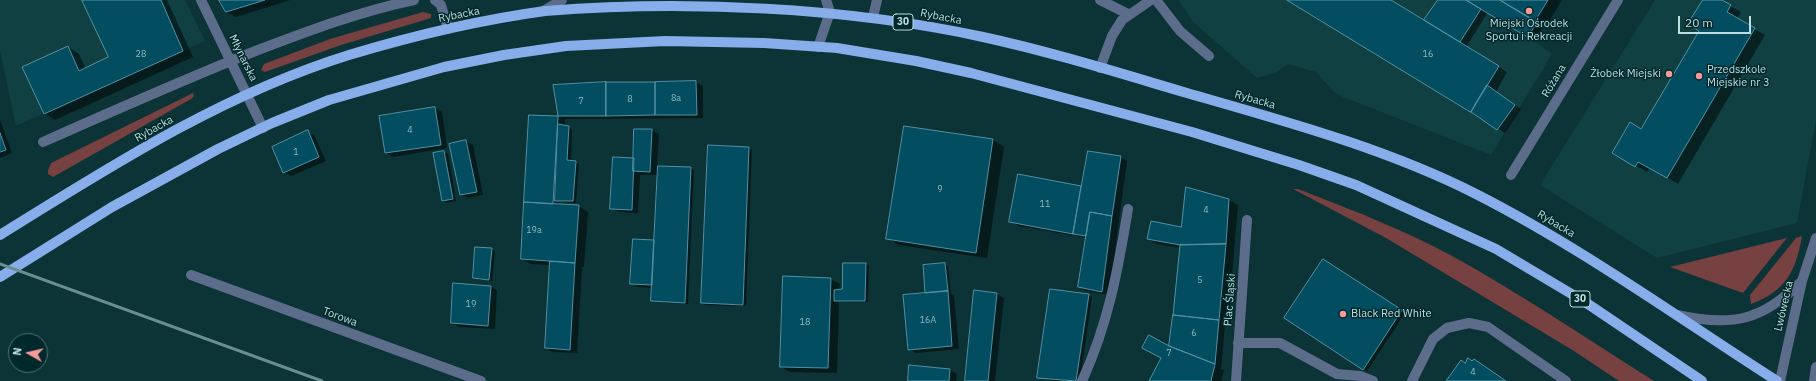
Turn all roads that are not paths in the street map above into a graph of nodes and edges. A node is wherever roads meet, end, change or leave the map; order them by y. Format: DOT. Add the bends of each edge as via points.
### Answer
graph roads {
  1 [pos="202,0"];
  2 [pos="414,0"];
  3 [pos="435,0"];
  4 [pos="562,0"];
  5 [pos="826,0"];
  6 [pos="877,0"];
  7 [pos="1100,0"];
  8 [pos="1151,0"];
  9 [pos="1156,0"];
  10 [pos="1618,0"];
  11 [pos="543,12"];
  12 [pos="830,12"];
  13 [pos="1128,14"];
  14 [pos="873,17"];
  15 [pos="448,29"];
  16 [pos="818,46"];
  17 [pos="1209,56"];
  18 [pos="231,61"];
  19 [pos="1100,68"];
  20 [pos="248,94"];
  21 [pos="263,128"];
  22 [pos="44,142"];
  23 [pos="1511,175"];
  24 [pos="1128,209"];
  25 [pos="1248,220"];
  26 [pos="0,235"];
  27 [pos="1816,238"];
  28 [pos="191,274"];
  29 [pos="0,277"];
  30 [pos="1802,281"];
  31 [pos="1677,315"];
  32 [pos="1238,343"];
  33 [pos="1816,367"];
  34 [pos="482,381"];
  35 [pos="1082,381"];
  36 [pos="1236,381"];
  37 [pos="1373,381"];
  38 [pos="1412,381"];
  39 [pos="1566,381"];
  40 [pos="1702,381"];
  41 [pos="1777,381"];
  42 [pos="1780,381"];
  43 [pos="1814,381"];
  1 -- 18 [label="street, Młynarska"];
  2 -- 18 [label="street" via="326,25"];
  3 -- 15 [label="street" via="441,5"];
  4 -- 11 [label="street"];
  5 -- 12 [label="street"];
  6 -- 14 [label="street"];
  7 -- 13 [label="street"];
  8 -- 13 [label="street"];
  9 -- 17 [label="street" via="1180,31"];
  10 -- 23 [label="street, Różana"];
  11 -- 12 [label="main road, Rybacka / 30" via="613,6 695,4"];
  11 -- 15 [label="main road, Rybacka / 30"];
  12 -- 14 [label="main road, Rybacka / 30"];
  12 -- 16 [label="street"];
  13 -- 19 [label="street" via="1114,31"];
  14 -- 19 [label="main road, Rybacka / 30" via="986,38"];
  15 -- 20 [label="main road, Rybacka / 30" via="344,57"];
  16 -- 21 [label="main road, 30" via="665,41 551,48 444,67 329,100"];
  16 -- 40 [label="main road, 30" via="916,61 972,73 1192,132 1356,185 1496,249 1585,302"];
  18 -- 20 [label="street, Młynarska"];
  18 -- 22 [label="street"];
  19 -- 31 [label="main road, Rybacka / 30" via="1344,140 1471,191 1577,250"];
  20 -- 21 [label="street, Młynarska"];
  20 -- 26 [label="main road, Rybacka / 30" via="117,162"];
  21 -- 29 [label="main road, 30" via="224,146 112,207"];
  24 -- 35 [label="street" via="1111,301"];
  25 -- 32 [label="street, Plac Śląski"];
  27 -- 30 [label="street, Lwówecka"];
  28 -- 34 [label="street, Torowa"];
  30 -- 31 [label="street" via="1781,301 1747,317 1716,321"];
  30 -- 42 [label="street, Lwówecka"];
  31 -- 41 [label="main road, Rybacka / 30"];
  32 -- 36 [label="street, Plac Śląski"];
  32 -- 37 [label="street" via="1280,343 1337,374 1360,376"];
  33 -- 43 [label="street"];
  38 -- 39 [label="street" via="1429,345 1440,333 1460,324 1478,323 1488,327"];
}
